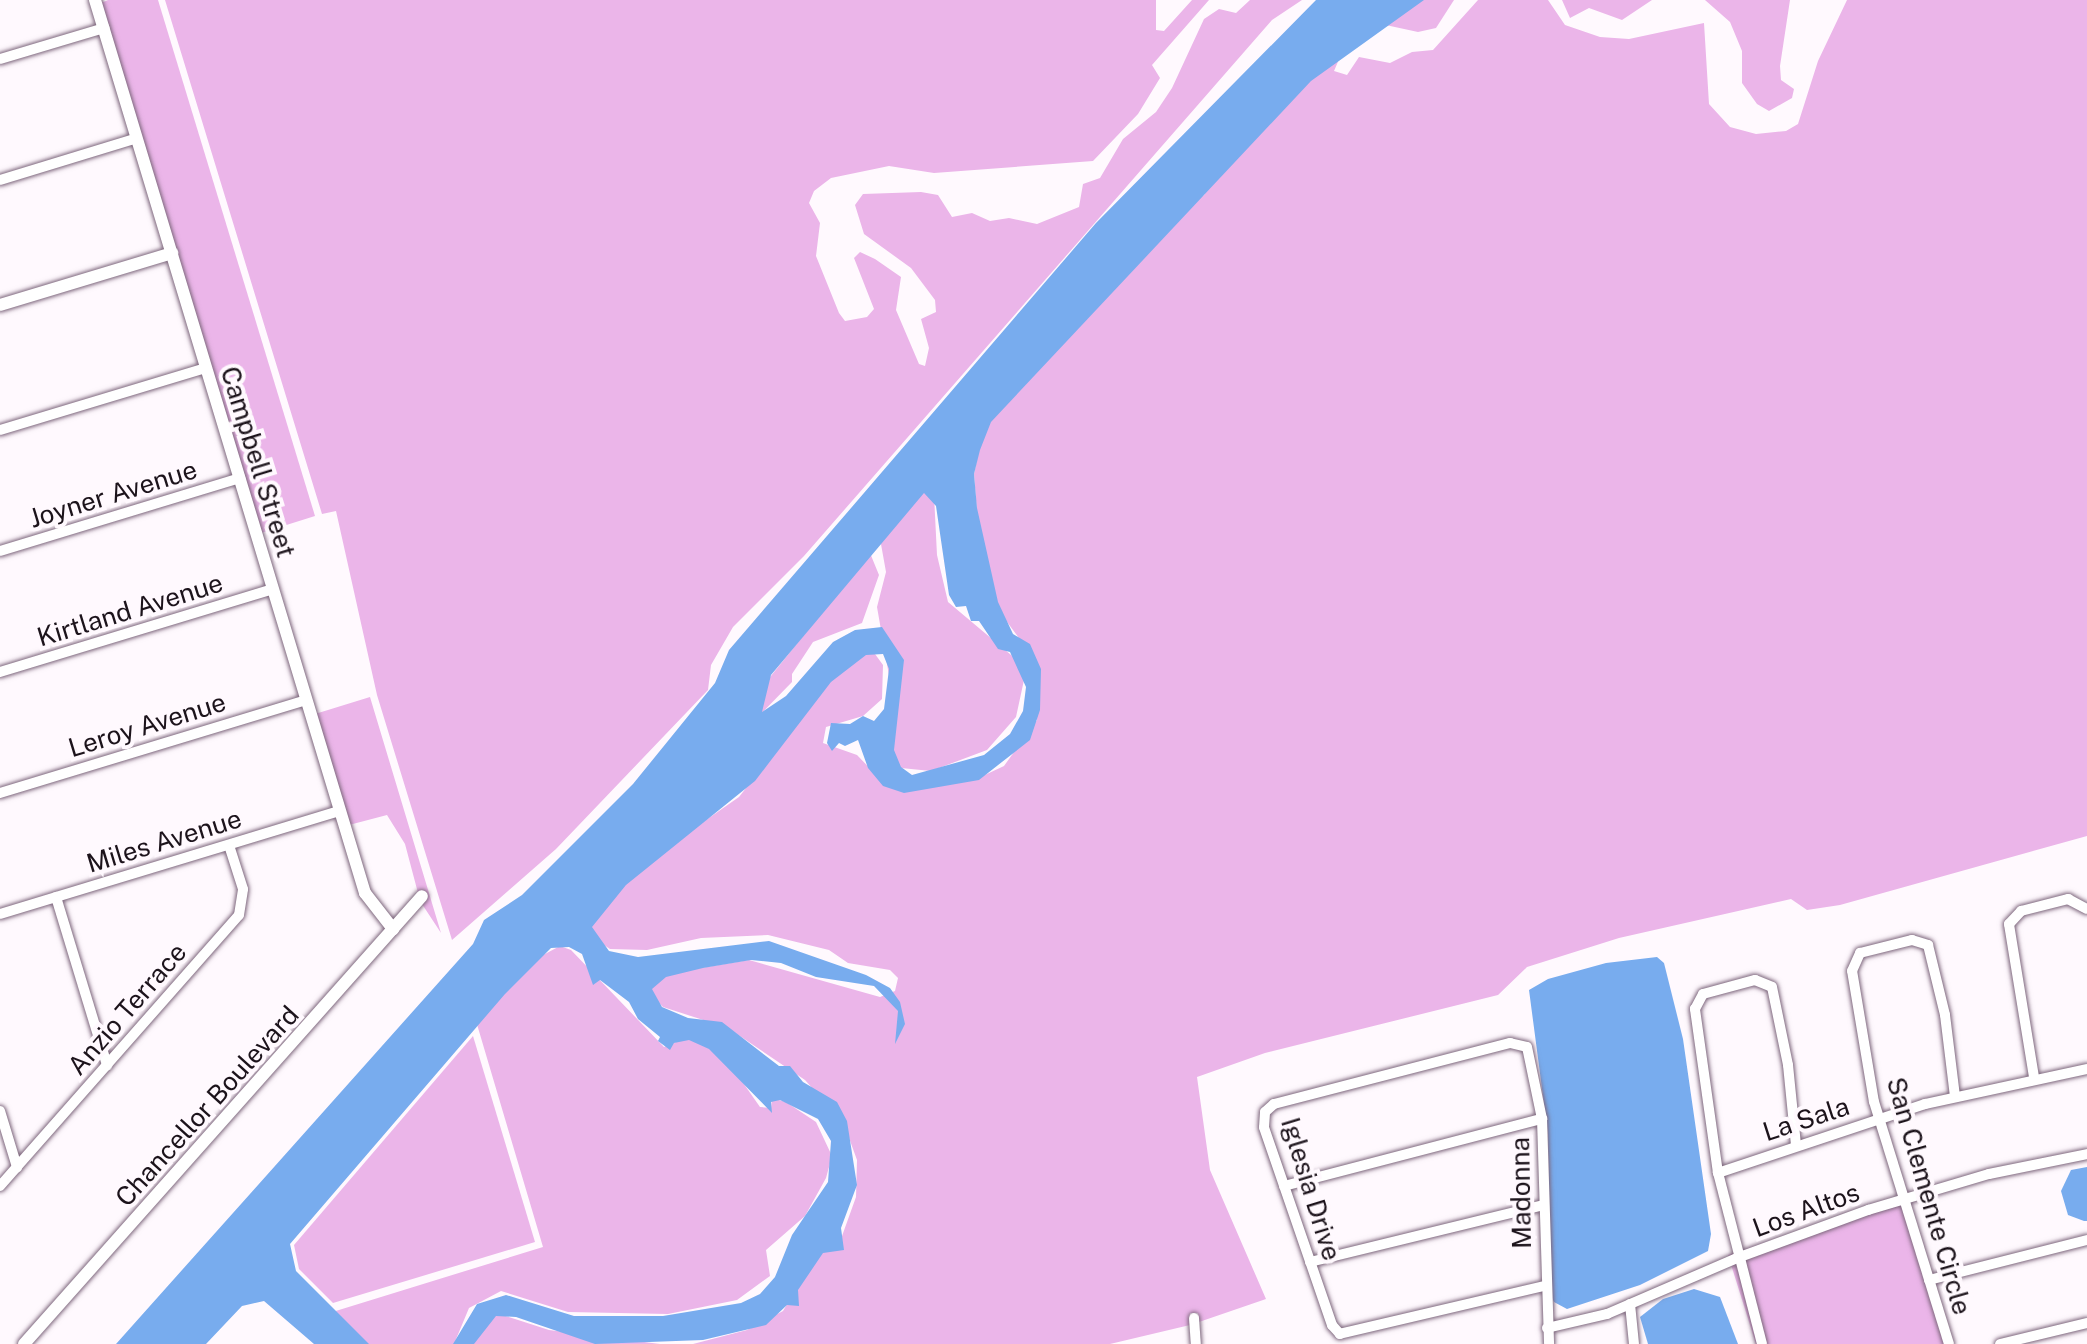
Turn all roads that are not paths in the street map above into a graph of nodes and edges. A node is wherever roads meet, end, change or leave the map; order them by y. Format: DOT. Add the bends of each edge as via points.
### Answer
graph roads {
  1 [pos="95,0"];
  2 [pos="104,28"];
  3 [pos="0,59"];
  4 [pos="137,138"];
  5 [pos="0,180"];
  6 [pos="172,253"];
  7 [pos="0,305"];
  8 [pos="206,368"];
  9 [pos="0,430"];
  10 [pos="240,478"];
  11 [pos="0,551"];
  12 [pos="273,589"];
  13 [pos="0,672"];
  14 [pos="307,700"];
  15 [pos="0,793"];
  16 [pos="340,811"];
  17 [pos="229,845"];
  18 [pos="422,896"];
  19 [pos="56,897"];
  20 [pos="2087,909"];
  21 [pos="0,914"];
  22 [pos="393,929"];
  23 [pos="1525,1046"];
  24 [pos="107,1065"];
  25 [pos="2087,1069"];
  26 [pos="2034,1077"];
  27 [pos="1955,1096"];
  28 [pos="0,1111"];
  29 [pos="1879,1118"];
  30 [pos="1542,1119"];
  31 [pos="1796,1145"];
  32 [pos="2087,1154"];
  33 [pos="17,1167"];
  34 [pos="1718,1173"];
  35 [pos="0,1186"];
  36 [pos="1284,1186"];
  37 [pos="1904,1199"];
  38 [pos="1543,1205"];
  39 [pos="2087,1240"];
  40 [pos="1737,1258"];
  41 [pos="1310,1262"];
  42 [pos="1929,1280"];
  43 [pos="1544,1286"];
  44 [pos="1630,1304"];
  45 [pos="1194,1318"];
  46 [pos="2087,1323"];
  47 [pos="1547,1328"];
  48 [pos="24,1344"];
  49 [pos="1196,1344"];
  50 [pos="1549,1344"];
  51 [pos="1634,1344"];
  52 [pos="1762,1344"];
  53 [pos="1949,1344"];
  54 [pos="2000,1344"];
  1 -- 2 [label="street, Campbell Street"];
  2 -- 3 [label="street"];
  2 -- 4 [label="street, Campbell Street"];
  4 -- 5 [label="street"];
  4 -- 6 [label="street, Campbell Street"];
  6 -- 7 [label="street"];
  6 -- 8 [label="street, Campbell Street"];
  8 -- 9 [label="street"];
  8 -- 10 [label="street, Campbell Street"];
  10 -- 11 [label="street, Joyner Avenue"];
  10 -- 12 [label="street, Campbell Street"];
  12 -- 13 [label="street, Kirtland Avenue"];
  12 -- 14 [label="street, Campbell Street"];
  14 -- 15 [label="street, Leroy Avenue"];
  14 -- 16 [label="street, Campbell Street"];
  16 -- 17 [label="street, Miles Avenue"];
  16 -- 22 [label="street, Campbell Street" via="369,902"];
  17 -- 19 [label="street, Miles Avenue"];
  17 -- 24 [label="street, Anzio Terrace" via="243,889 239,915"];
  18 -- 22 [label="street, Chancellor Boulevard"];
  19 -- 21 [label="street, Miles Avenue"];
  19 -- 24 [label="street"];
  20 -- 26 [label="street" via="2068,899 2018,912 2009,924"];
  22 -- 48 [label="street, Chancellor Boulevard"];
  23 -- 30 [label="street, Madonna"];
  23 -- 36 [label="street, Iglesia Drive" via="1510,1043 1271,1105 1263,1125"];
  24 -- 33 [label="street, Anzio Terrace"];
  25 -- 26 [label="street, La Sala"];
  26 -- 27 [label="street, La Sala"];
  27 -- 29 [label="street, La Sala"];
  27 -- 29 [label="street, San Clemente Circle" via="1930,948 1916,939 1864,952 1852,967"];
  28 -- 33 [label="street"];
  29 -- 31 [label="street, La Sala"];
  29 -- 37 [label="street, San Clemente Circle"];
  30 -- 36 [label="street"];
  30 -- 38 [label="street, Madonna"];
  31 -- 34 [label="street, La Sala"];
  31 -- 34 [label="street" via="1772,987 1755,980 1708,992 1695,1009"];
  32 -- 37 [label="street, Los Altos"];
  33 -- 35 [label="street, Anzio Terrace"];
  34 -- 40 [label="street"];
  36 -- 41 [label="street, Iglesia Drive"];
  37 -- 40 [label="street, Los Altos"];
  37 -- 42 [label="street, San Clemente Circle"];
  38 -- 41 [label="street"];
  38 -- 43 [label="street, Madonna"];
  39 -- 42 [label="street"];
  40 -- 44 [label="street, Los Altos"];
  40 -- 52 [label="street"];
  41 -- 43 [label="street, Iglesia Drive" via="1332,1325 1344,1335"];
  42 -- 53 [label="street, San Clemente Circle"];
  43 -- 47 [label="street, Madonna"];
  44 -- 47 [label="street, Los Altos" via="1586,1321"];
  44 -- 51 [label="street"];
  45 -- 49 [label="street"];
  46 -- 54 [label="street"];
  47 -- 50 [label="street, Madonna"];
}
